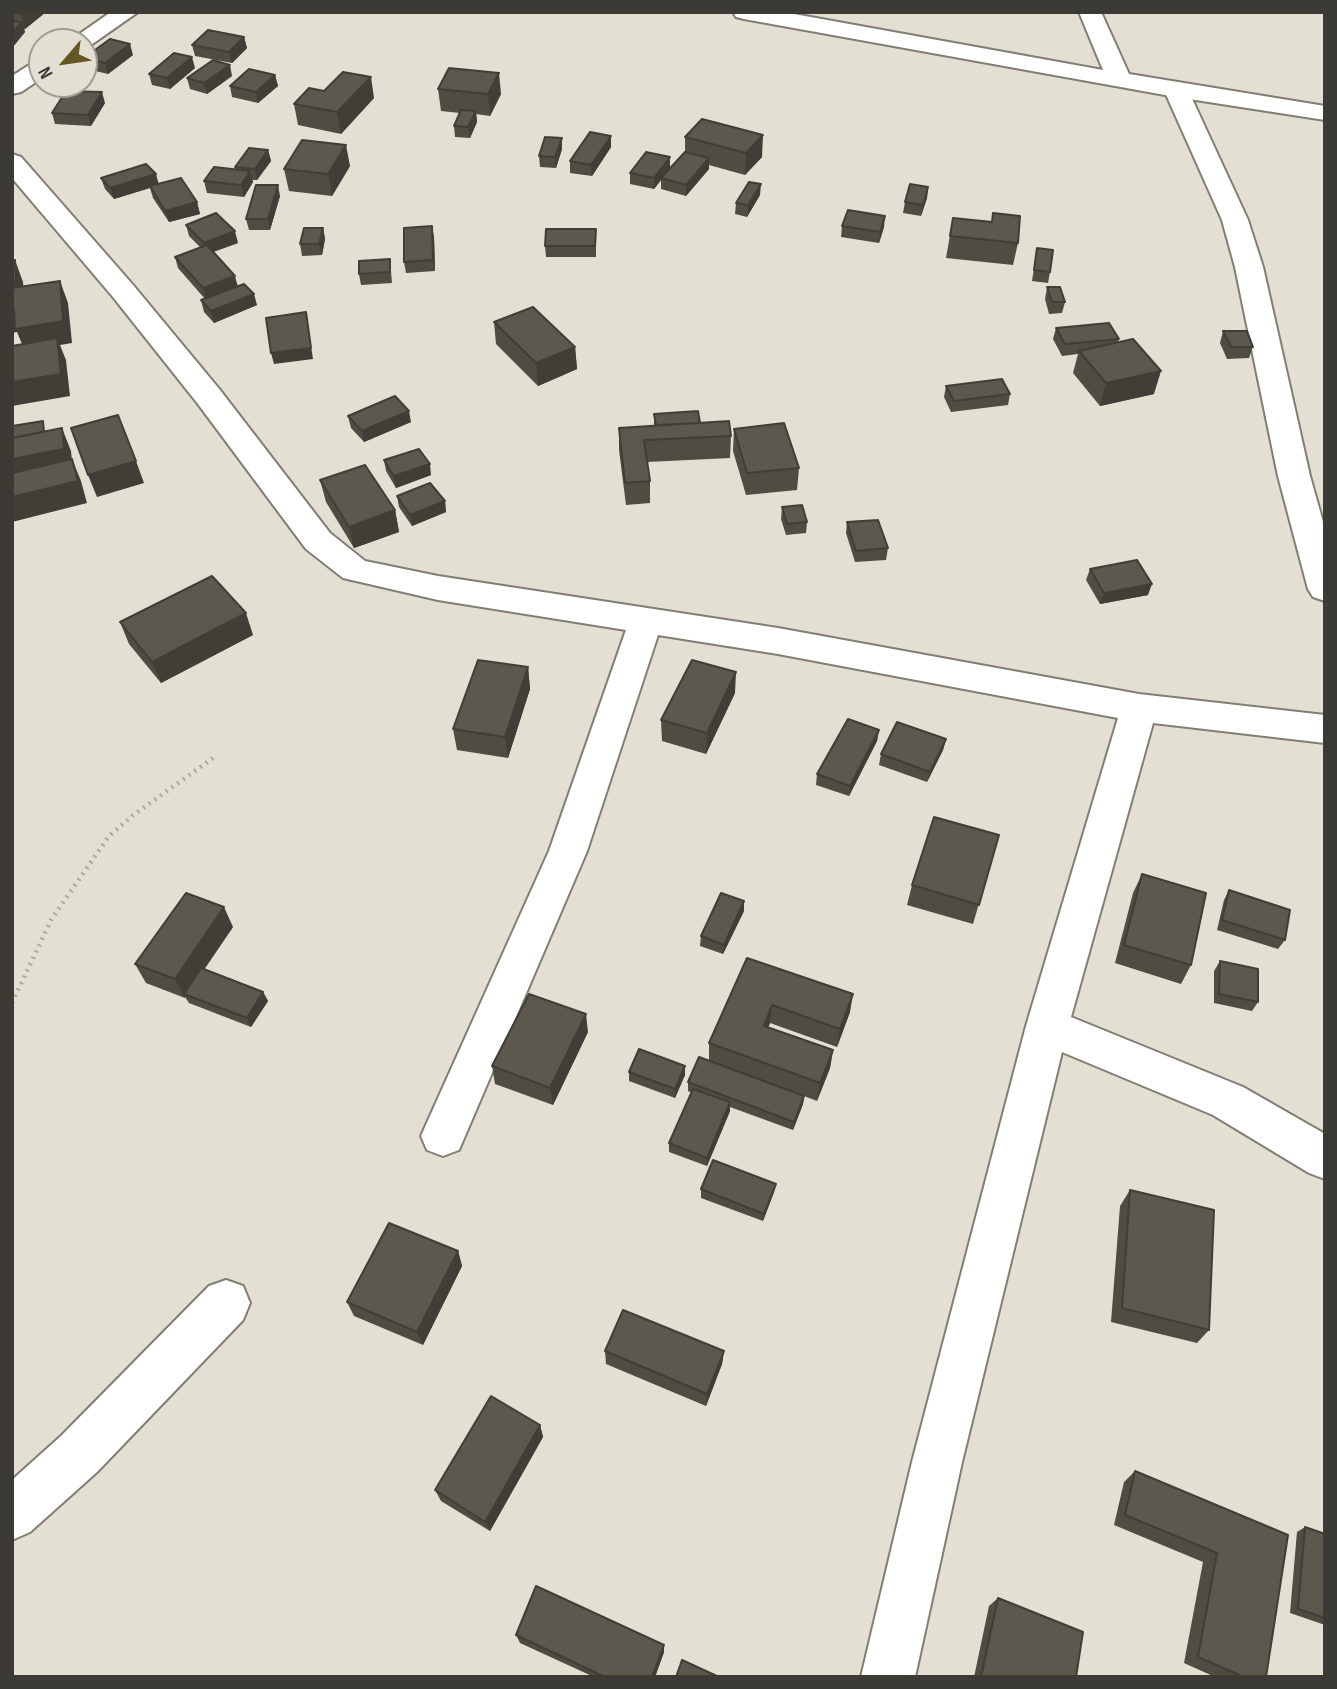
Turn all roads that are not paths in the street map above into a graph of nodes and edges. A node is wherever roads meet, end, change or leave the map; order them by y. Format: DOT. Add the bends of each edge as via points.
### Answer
graph roads {
  1 [pos="128,12"];
  2 [pos="744,12"];
  3 [pos="1090,12"];
  4 [pos="98,30"];
  5 [pos="28,76"];
  6 [pos="1119,79"];
  7 [pos="12,87"];
  8 [pos="1176,90"];
  9 [pos="1325,113"];
  10 [pos="12,162"];
  11 [pos="1325,589"];
  12 [pos="646,620"];
  13 [pos="1139,708"];
  14 [pos="1325,729"];
  15 [pos="1047,1026"];
  16 [pos="443,1136"];
  17 [pos="1325,1158"];
  18 [pos="226,1303"];
  19 [pos="12,1514"];
  20 [pos="888,1677"];
  1 -- 4 [label="street"];
  2 -- 6 [label="street"];
  3 -- 6 [label="street"];
  5 -- 7 [label="street"];
  6 -- 8 [label="street"];
  8 -- 9 [label="street"];
  8 -- 11 [label="street" via="1235,220"];
  10 -- 12 [label="street" via="192,376 318,541 355,570 439,588"];
  12 -- 13 [label="street"];
  12 -- 16 [label="street" via="568,851"];
  13 -- 14 [label="street"];
  13 -- 15 [label="street"];
  15 -- 17 [label="street" via="1228,1101"];
  15 -- 20 [label="street"];
  18 -- 19 [label="street" via="79,1454"];
}
